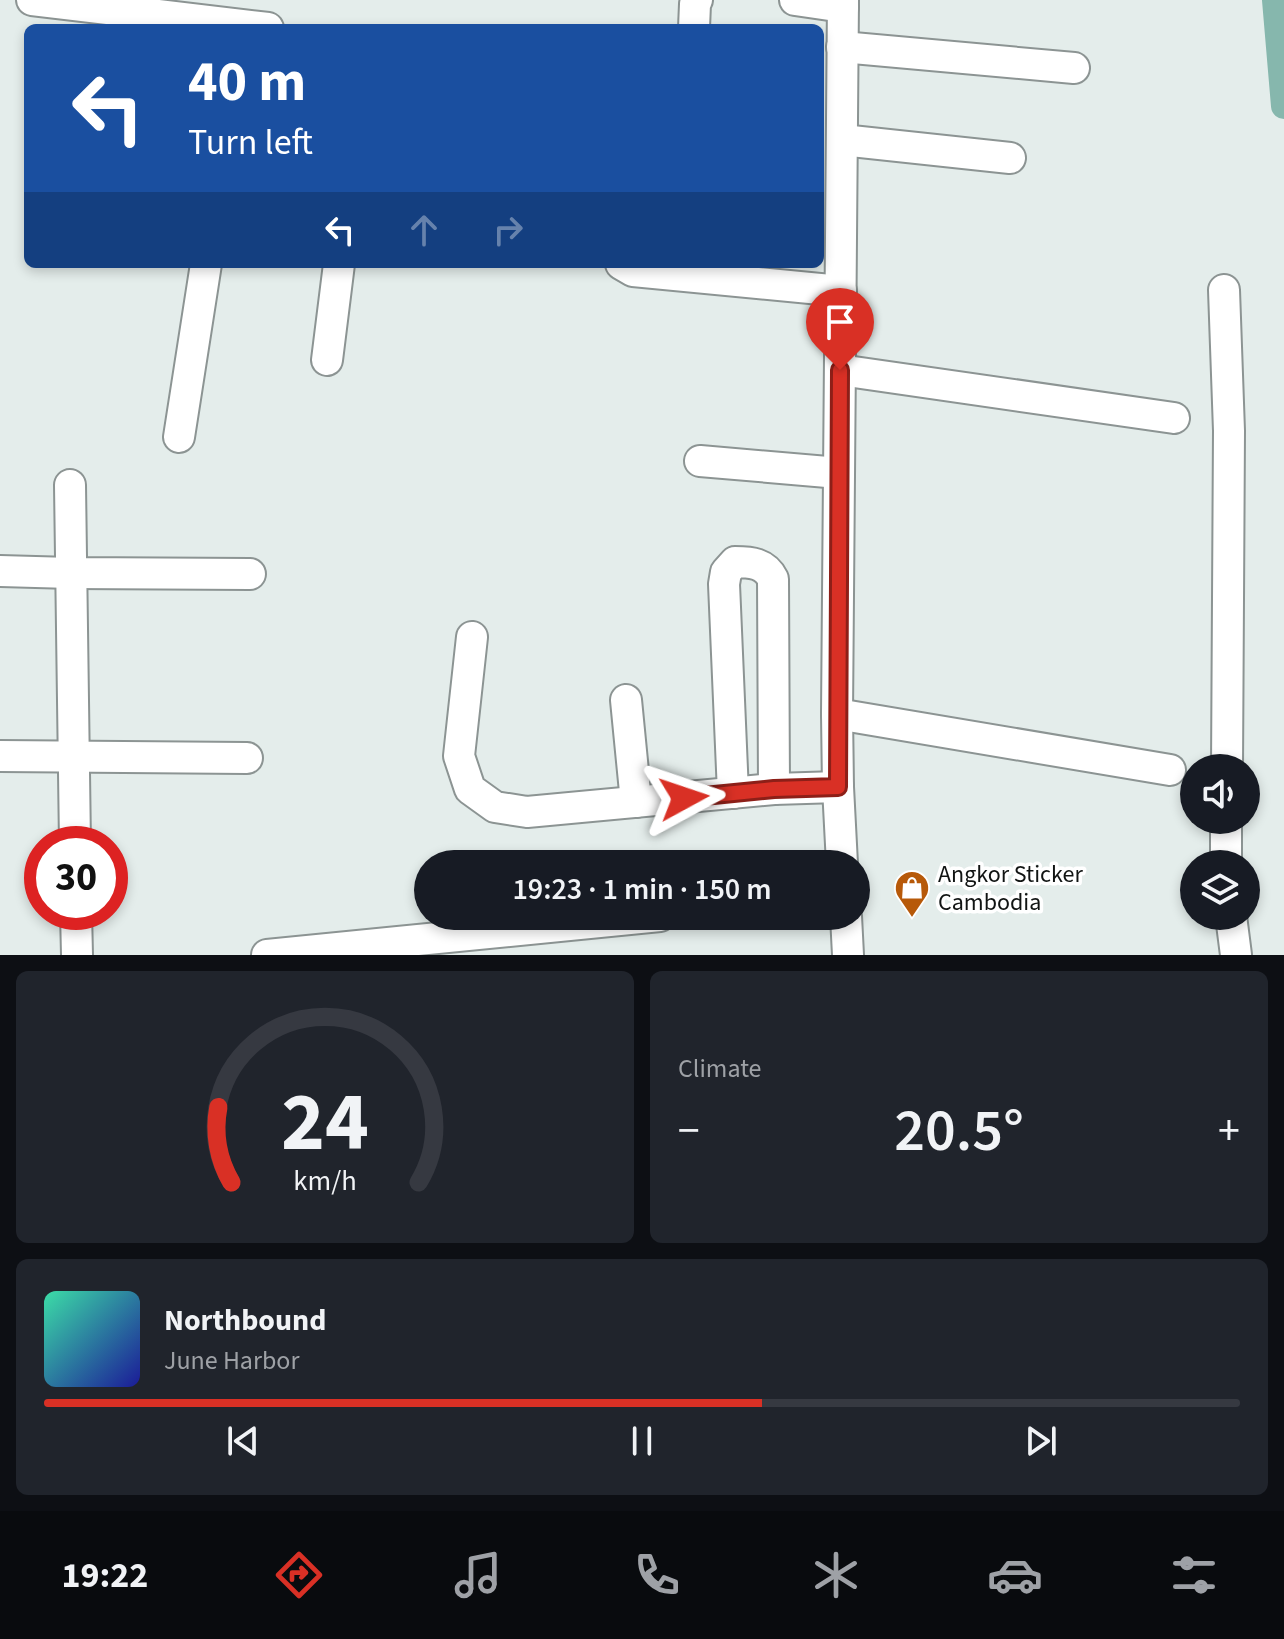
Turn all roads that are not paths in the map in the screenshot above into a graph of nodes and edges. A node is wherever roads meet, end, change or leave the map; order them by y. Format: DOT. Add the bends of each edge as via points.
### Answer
graph roads {
  1 [pos="32,0"];
  2 [pos="697,0"];
  3 [pos="795,0"];
  4 [pos="843,3"];
  5 [pos="179,9"];
  6 [pos="241,24"];
  7 [pos="694,24"];
  8 [pos="842,47"];
  9 [pos="1074,68"];
  10 [pos="831,88"];
  11 [pos="842,140"];
  12 [pos="1010,158"];
  13 [pos="205,268"];
  14 [pos="338,268"];
  15 [pos="628,268"];
  16 [pos="1224,290"];
  17 [pos="841,291"];
  18 [pos="327,360"];
  19 [pos="840,370"];
  20 [pos="1174,418"];
  21 [pos="179,437"];
  22 [pos="700,461"];
  23 [pos="839,473"];
  24 [pos="70,485"];
  25 [pos="0,571"];
  26 [pos="71,573"];
  27 [pos="250,574"];
  28 [pos="472,637"];
  29 [pos="626,700"];
  30 [pos="837,714"];
  31 [pos="1227,754"];
  32 [pos="0,756"];
  33 [pos="73,757"];
  34 [pos="247,758"];
  35 [pos="1170,770"];
  36 [pos="838,787"];
  37 [pos="774,789"];
  38 [pos="733,793"];
  39 [pos="636,802"];
  40 [pos="75,826"];
  41 [pos="841,850"];
  42 [pos="76,930"];
  43 [pos="519,930"];
  44 [pos="847,930"];
  45 [pos="1233,930"];
  46 [pos="77,955"];
  47 [pos="267,955"];
  48 [pos="848,955"];
  49 [pos="1236,955"];
  1 -- 5 [label="street"];
  2 -- 7 [label="street"];
  3 -- 4 [label="street"];
  4 -- 8 [label="street"];
  5 -- 6 [label="street"];
  8 -- 9 [label="street"];
  8 -- 10 [label="street"];
  10 -- 11 [label="street"];
  11 -- 12 [label="street"];
  11 -- 17 [label="street"];
  13 -- 21 [label="street"];
  14 -- 18 [label="street"];
  15 -- 17 [label="street"];
  16 -- 31 [label="street" via="1229,431"];
  17 -- 19 [label="street"];
  19 -- 20 [label="street"];
  19 -- 23 [label="street"];
  22 -- 23 [label="street"];
  23 -- 30 [label="street"];
  24 -- 26 [label="street"];
  25 -- 26 [label="street"];
  26 -- 27 [label="street"];
  26 -- 33 [label="street"];
  28 -- 39 [label="street" via="459,756 470,789 495,807 527,812"];
  29 -- 39 [label="street"];
  30 -- 35 [label="street"];
  30 -- 36 [label="street"];
  32 -- 33 [label="street"];
  33 -- 34 [label="street"];
  33 -- 40 [label="street"];
  36 -- 37 [label="street"];
  36 -- 41 [label="street"];
  37 -- 38 [label="street"];
  37 -- 38 [label="street" via="773,579 752,562 735,562 724,584"];
  38 -- 39 [label="street"];
  42 -- 46 [label="street"];
  43 -- 47 [label="street"];
  44 -- 48 [label="street"];
  45 -- 49 [label="street"];
}
